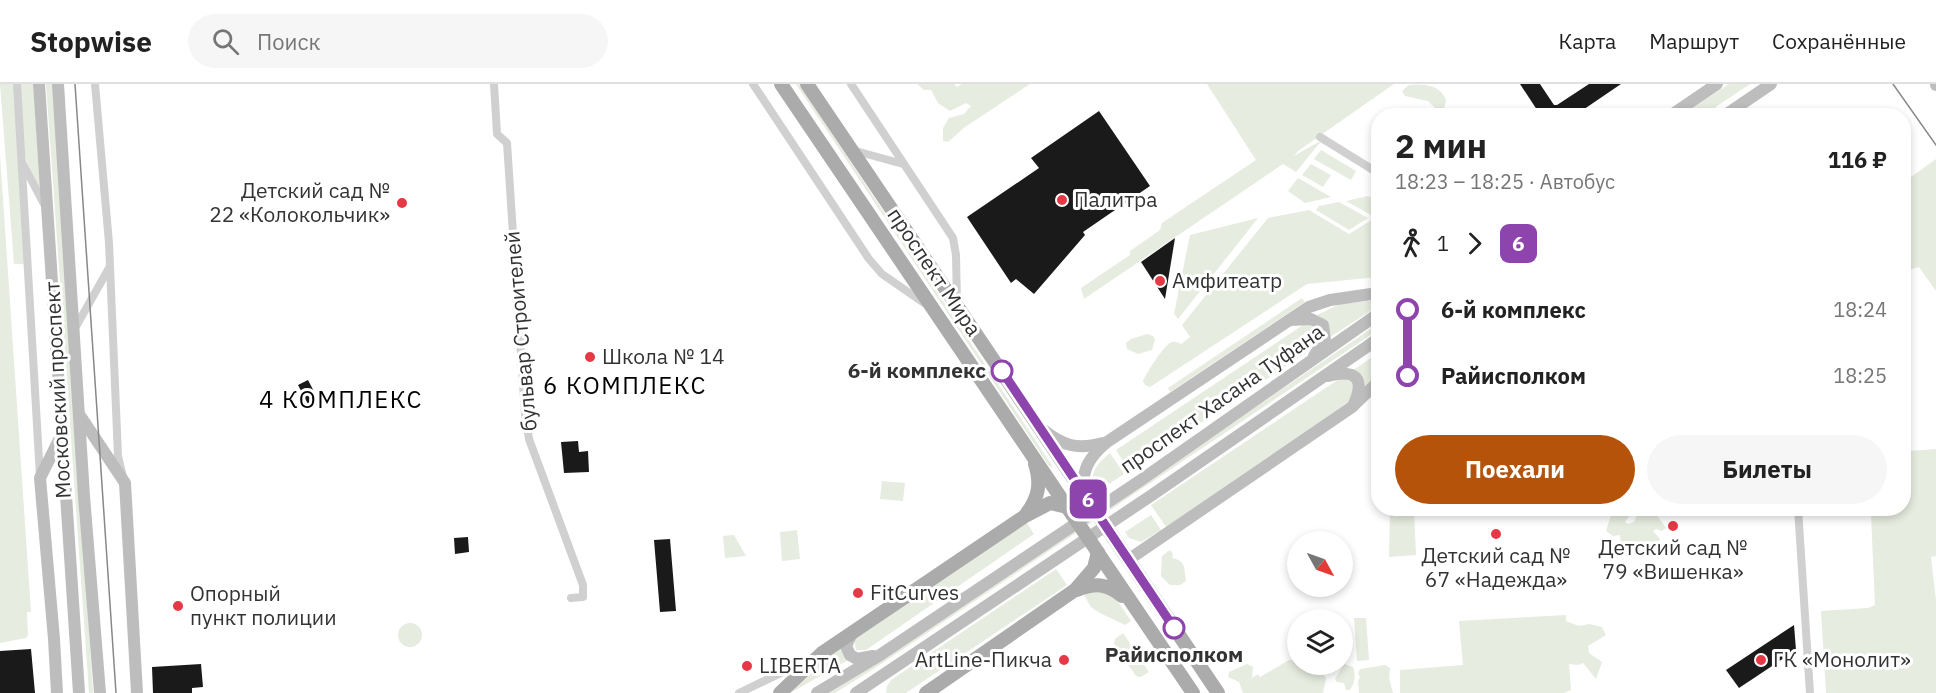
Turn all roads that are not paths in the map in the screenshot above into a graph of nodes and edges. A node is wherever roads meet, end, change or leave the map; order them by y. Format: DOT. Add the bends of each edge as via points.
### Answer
graph roads {
  1 [pos="17,84"];
  2 [pos="39,84"];
  3 [pos="58,84"];
  4 [pos="95,84"];
  5 [pos="494,84"];
  6 [pos="753,84"];
  7 [pos="781,84"];
  8 [pos="807,84"];
  9 [pos="851,84"];
  10 [pos="1717,84"];
  11 [pos="1771,84"];
  12 [pos="1758,89"];
  13 [pos="1682,108"];
  14 [pos="1734,108"];
  15 [pos="1320,136"];
  16 [pos="852,150"];
  17 [pos="22,161"];
  18 [pos="903,164"];
  19 [pos="1371,169"];
  20 [pos="48,213"];
  21 [pos="110,268"];
  22 [pos="1371,294"];
  23 [pos="957,304"];
  24 [pos="1371,319"];
  25 [pos="1289,320"];
  26 [pos="943,322"];
  27 [pos="74,330"];
  28 [pos="1371,344"];
  29 [pos="1310,361"];
  30 [pos="1321,378"];
  31 [pos="1371,389"];
  32 [pos="1352,407"];
  33 [pos="80,416"];
  34 [pos="1038,425"];
  35 [pos="63,431"];
  36 [pos="1107,442"];
  37 [pos="1032,456"];
  38 [pos="40,478"];
  39 [pos="125,483"];
  40 [pos="1084,494"];
  41 [pos="1067,507"];
  42 [pos="1025,516"];
  43 [pos="1799,516"];
  44 [pos="1096,550"];
  45 [pos="1128,560"];
  46 [pos="1075,590"];
  47 [pos="571,598"];
  48 [pos="1136,608"];
  49 [pos="852,633"];
  50 [pos="822,653"];
  51 [pos="880,655"];
  52 [pos="891,670"];
  53 [pos="57,693"];
  54 [pos="79,693"];
  55 [pos="99,693"];
  56 [pos="137,693"];
  57 [pos="739,693"];
  58 [pos="780,693"];
  59 [pos="817,693"];
  60 [pos="856,693"];
  61 [pos="878,693"];
  62 [pos="926,693"];
  63 [pos="1193,693"];
  64 [pos="1218,693"];
  65 [pos="1810,693"];
  1 -- 17 [label="street"];
  2 -- 20 [label="main road, Московский проспект"];
  3 -- 27 [label="main road, Московский проспект"];
  4 -- 21 [label="street"];
  5 -- 47 [label="street, бульвар Строителей" via="497,134 507,143 525,414 529,439 582,585 583,597"];
  6 -- 26 [label="street" via="869,259"];
  7 -- 26 [label="main road, проспект Мира"];
  8 -- 16 [label="main road, проспект Мира"];
  9 -- 18 [label="street"];
  10 -- 13 [label="main road"];
  11 -- 12 [label="main road"];
  12 -- 14 [label="main road"];
  15 -- 19 [label="street"];
  16 -- 18 [label="street"];
  16 -- 23 [label="main road, проспект Мира"];
  17 -- 20 [label="street"];
  17 -- 38 [label="street"];
  18 -- 23 [label="street" via="953,238"];
  20 -- 35 [label="main road, Московский проспект"];
  21 -- 27 [label="street"];
  21 -- 39 [label="street" via="118,456"];
  22 -- 25 [label="main road" via="1330,300"];
  23 -- 34 [label="main road, проспект Мира"];
  24 -- 29 [label="main road, проспект Хасана Туфана"];
  25 -- 29 [label="main road" via="1311,318 1323,325 1325,340"];
  25 -- 36 [label="main road"];
  26 -- 37 [label="main road, проспект Мира"];
  27 -- 33 [label="main road, Московский проспект"];
  28 -- 30 [label="main road, проспект Хасана Туфана"];
  29 -- 51 [label="main road, проспект Хасана Туфана"];
  30 -- 32 [label="main road" via="1343,372 1355,376 1359,393"];
  30 -- 52 [label="main road, проспект Хасана Туфана"];
  31 -- 32 [label="main road"];
  32 -- 45 [label="main road"];
  33 -- 39 [label="main road"];
  33 -- 55 [label="main road, Московский проспект"];
  34 -- 36 [label="main road" via="1070,447"];
  34 -- 40 [label="main road, проспект Мира"];
  35 -- 38 [label="main road"];
  35 -- 54 [label="main road, Московский проспект"];
  36 -- 40 [label="main road" via="1087,464"];
  37 -- 41 [label="main road, проспект Мира"];
  37 -- 42 [label="main road" via="1040,488"];
  38 -- 53 [label="main road"];
  39 -- 56 [label="main road"];
  40 -- 45 [label="main road, проспект Мира, bridge"];
  41 -- 42 [label="main road" via="1050,503"];
  41 -- 44 [label="main road, проспект Мира, bridge"];
  42 -- 49 [label="main road"];
  43 -- 65 [label="street"];
  44 -- 46 [label="main road" via="1094,568"];
  44 -- 48 [label="main road, проспект Мира"];
  45 -- 64 [label="main road, проспект Мира"];
  46 -- 48 [label="main road" via="1098,584 1108,586"];
  46 -- 62 [label="main road"];
  48 -- 63 [label="main road, проспект Мира"];
  49 -- 50 [label="main road"];
  49 -- 51 [label="main road" via="846,646 850,655 857,659"];
  50 -- 57 [label="street"];
  50 -- 58 [label="main road"];
  51 -- 59 [label="main road, проспект Хасана Туфана"];
  52 -- 60 [label="main road, проспект Хасана Туфана"];
  52 -- 61 [label="main road"];
}
